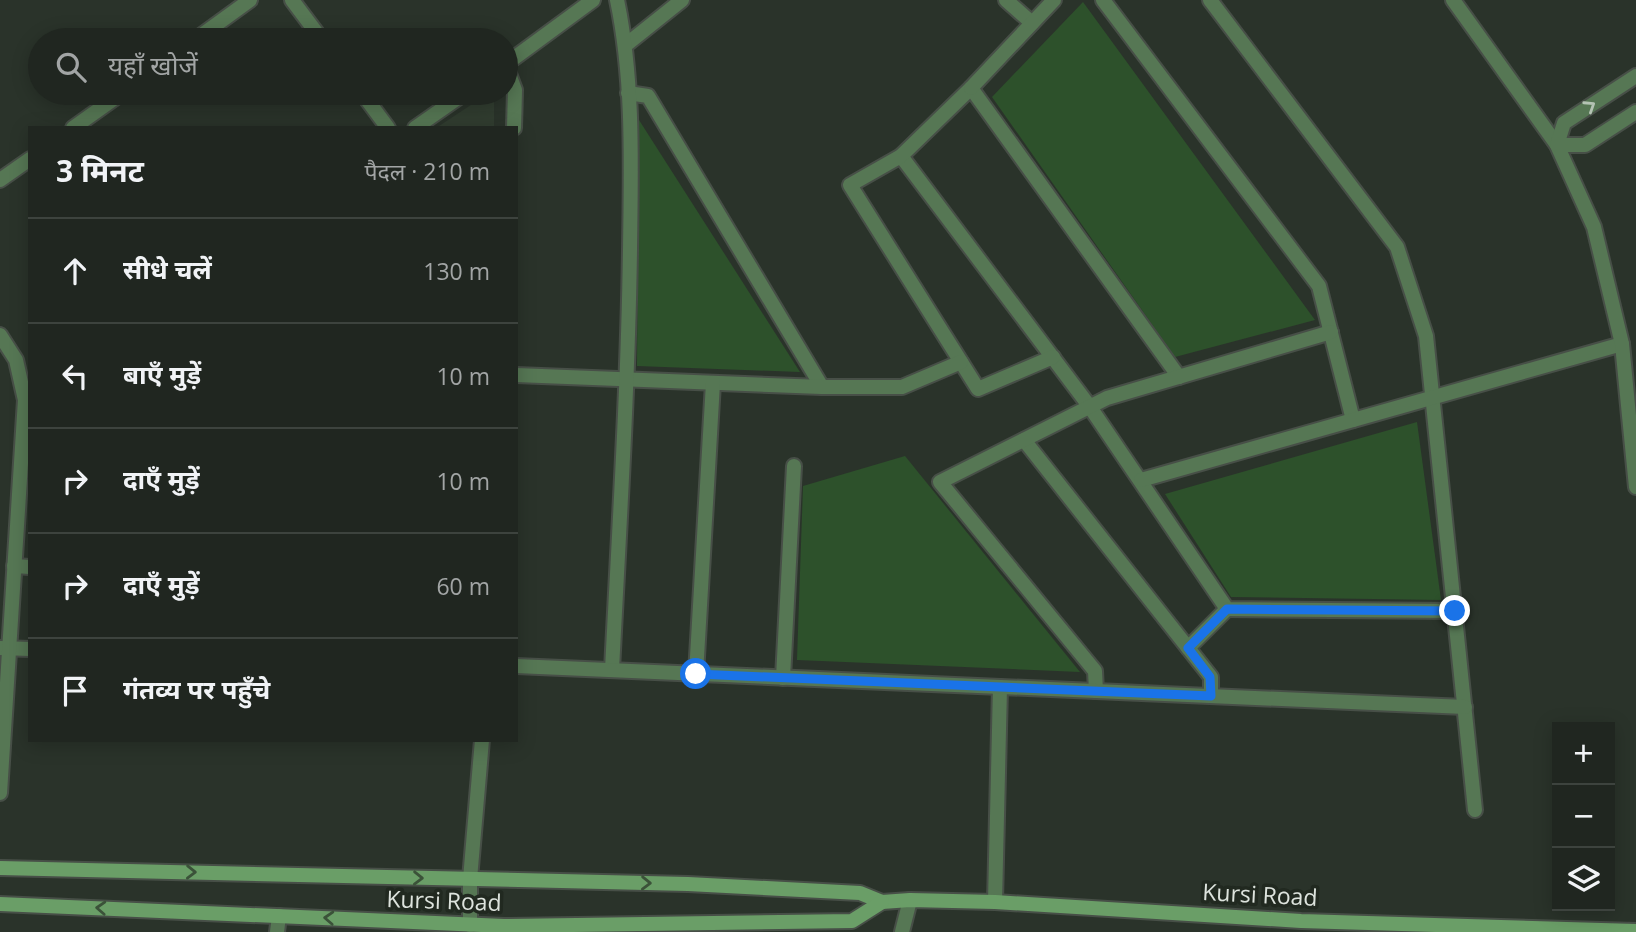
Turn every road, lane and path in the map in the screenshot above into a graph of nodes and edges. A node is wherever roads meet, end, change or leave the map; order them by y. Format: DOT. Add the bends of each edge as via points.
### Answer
graph roads {
  1 [pos="250,0"];
  2 [pos="292,0"];
  3 [pos="593,0"];
  4 [pos="617,0"];
  5 [pos="682,0"];
  6 [pos="1006,0"];
  7 [pos="1054,0"];
  8 [pos="1104,0"];
  9 [pos="1210,0"];
  10 [pos="1453,0"];
  11 [pos="1032,23"];
  12 [pos="211,28"];
  13 [pos="313,28"];
  14 [pos="626,44"];
  15 [pos="518,56"];
  16 [pos="1636,76"];
  17 [pos="971,89"];
  18 [pos="628,93"];
  19 [pos="105,105"];
  20 [pos="371,105"];
  21 [pos="448,105"];
  22 [pos="515,105"];
  23 [pos="1636,112"];
  24 [pos="76,126"];
  25 [pos="387,126"];
  26 [pos="418,126"];
  27 [pos="514,126"];
  28 [pos="1557,145"];
  29 [pos="901,156"];
  30 [pos="28,160"];
  31 [pos="0,180"];
  32 [pos="1331,332"];
  33 [pos="1,338"];
  34 [pos="1622,344"];
  35 [pos="1053,357"];
  36 [pos="961,362"];
  37 [pos="518,375"];
  38 [pos="1179,377"];
  39 [pos="628,380"];
  40 [pos="713,383"];
  41 [pos="822,387"];
  42 [pos="1432,398"];
  43 [pos="28,399"];
  44 [pos="1090,407"];
  45 [pos="1353,420"];
  46 [pos="1024,440"];
  47 [pos="794,466"];
  48 [pos="1141,480"];
  49 [pos="1636,480"];
  50 [pos="1636,487"];
  51 [pos="24,490"];
  52 [pos="15,566"];
  53 [pos="28,567"];
  54 [pos="1227,609"];
  55 [pos="1455,611"];
  56 [pos="5,648"];
  57 [pos="1188,648"];
  58 [pos="28,649"];
  59 [pos="518,666"];
  60 [pos="612,670"];
  61 [pos="696,674"];
  62 [pos="783,678"];
  63 [pos="1000,687"];
  64 [pos="1096,691"];
  65 [pos="1211,696"];
  66 [pos="1465,707"];
  67 [pos="482,742"];
  68 [pos="0,793"];
  69 [pos="1475,810"];
  70 [pos="0,867"];
  71 [pos="470,879"];
  72 [pos="909,900"];
  73 [pos="881,902"];
  74 [pos="995,902"];
  75 [pos="0,904"];
  76 [pos="279,916"];
  77 [pos="470,925"];
  78 [pos="1360,928"];
  79 [pos="1636,931"];
  80 [pos="277,932"];
  81 [pos="902,932"];
  1 -- 12 [label="street"];
  2 -- 13 [label="street"];
  3 -- 15 [label="street"];
  4 -- 14 [label="street"];
  5 -- 14 [label="street"];
  6 -- 11 [label="street"];
  7 -- 11 [label="street"];
  8 -- 32 [label="street" via="1319,286"];
  9 -- 42 [label="street" via="1397,247 1426,336"];
  10 -- 28 [label="street"];
  11 -- 17 [label="street"];
  14 -- 18 [label="street"];
  28 -- 16 [label="street, one-way" via="1564,123"];
  17 -- 29 [label="street"];
  17 -- 38 [label="street"];
  18 -- 39 [label="street"];
  18 -- 41 [label="street" via="648,96"];
  19 -- 24 [label="street"];
  20 -- 25 [label="street"];
  21 -- 26 [label="street"];
  22 -- 27 [label="street"];
  23 -- 28 [label="street" via="1585,145"];
  28 -- 34 [label="street" via="1594,227"];
  29 -- 35 [label="street"];
  29 -- 36 [label="street" via="850,185"];
  30 -- 31 [label="street"];
  32 -- 38 [label="street"];
  32 -- 45 [label="street"];
  33 -- 43 [label="street" via="16,360"];
  34 -- 42 [label="street"];
  34 -- 49 [label="street"];
  35 -- 36 [label="street" via="978,388"];
  35 -- 44 [label="street"];
  36 -- 41 [label="street" via="902,387"];
  37 -- 39 [label="street"];
  38 -- 44 [label="street"];
  39 -- 40 [label="street"];
  39 -- 60 [label="street"];
  40 -- 41 [label="street"];
  40 -- 61 [label="street"];
  42 -- 45 [label="street"];
  42 -- 55 [label="street"];
  43 -- 51 [label="street"];
  44 -- 46 [label="street"];
  44 -- 48 [label="street"];
  45 -- 48 [label="street"];
  46 -- 57 [label="street"];
  46 -- 64 [label="street" via="940,482 1095,671"];
  47 -- 62 [label="street"];
  48 -- 54 [label="street"];
  49 -- 50 [label="street"];
  51 -- 52 [label="street"];
  52 -- 53 [label="street"];
  52 -- 56 [label="street"];
  54 -- 55 [label="street"];
  54 -- 57 [label="street"];
  55 -- 66 [label="street"];
  56 -- 58 [label="street"];
  56 -- 68 [label="street"];
  57 -- 65 [label="street" via="1210,677"];
  59 -- 60 [label="street"];
  60 -- 61 [label="street"];
  61 -- 62 [label="street"];
  62 -- 63 [label="street"];
  63 -- 64 [label="street"];
  63 -- 74 [label="street"];
  64 -- 65 [label="street"];
  65 -- 66 [label="street"];
  66 -- 69 [label="street"];
  67 -- 71 [label="street"];
  70 -- 71 [label="main road, Kursi Road, one-way"];
  71 -- 73 [label="main road, Kursi Road, one-way" via="860,893"];
  71 -- 77 [label="street"];
  72 -- 73 [label="main road, Kursi Road"];
  72 -- 74 [label="main road, Kursi Road"];
  72 -- 81 [label="street"];
  73 -- 77 [label="main road, Kursi Road" via="852,921"];
  74 -- 78 [label="main road, Kursi Road"];
  76 -- 75 [label="main road, Kursi Road, one-way"];
  77 -- 76 [label="main road, Kursi Road, one-way"];
  76 -- 80 [label="street"];
  78 -- 79 [label="main road, Kursi Road"];
}
